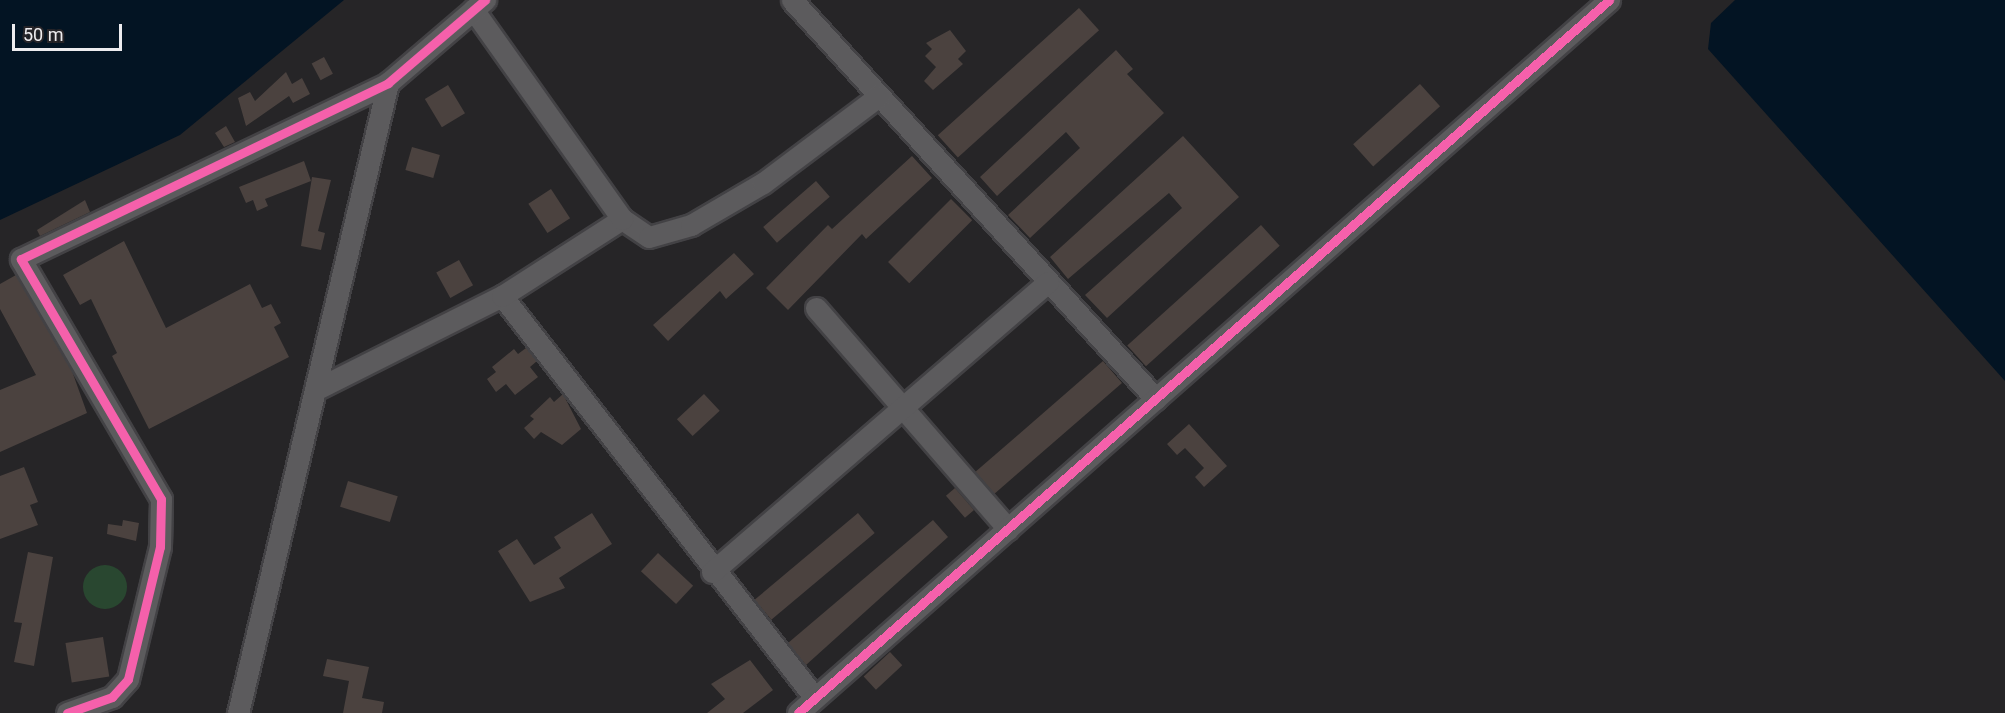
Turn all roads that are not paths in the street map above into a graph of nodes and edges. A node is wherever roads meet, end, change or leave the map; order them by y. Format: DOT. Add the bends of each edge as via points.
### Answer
graph roads {
  1 [pos="792,0"];
  2 [pos="1609,0"];
  3 [pos="479,5"];
  4 [pos="388,83"];
  5 [pos="879,96"];
  6 [pos="622,219"];
  7 [pos="1048,282"];
  8 [pos="502,296"];
  9 [pos="816,308"];
  10 [pos="315,390"];
  11 [pos="1156,399"];
  12 [pos="903,408"];
  13 [pos="1008,529"];
  14 [pos="712,572"];
  15 [pos="815,698"];
  16 [pos="67,713"];
  17 [pos="238,713"];
  18 [pos="798,713"];
  1 -- 5 [label="street"];
  2 -- 11 [label="street"];
  3 -- 4 [label="street"];
  3 -- 6 [label="street"];
  4 -- 10 [label="street"];
  4 -- 16 [label="street" via="21,259 161,499 160,547 128,679 112,697"];
  5 -- 6 [label="street" via="763,183 691,225 649,237"];
  5 -- 7 [label="street"];
  6 -- 8 [label="street"];
  7 -- 11 [label="street"];
  7 -- 12 [label="street"];
  8 -- 10 [label="street"];
  8 -- 14 [label="street"];
  9 -- 12 [label="street"];
  10 -- 17 [label="street"];
  11 -- 13 [label="street"];
  12 -- 13 [label="street"];
  12 -- 14 [label="street"];
  13 -- 15 [label="street"];
  14 -- 15 [label="street"];
  15 -- 18 [label="street"];
}
